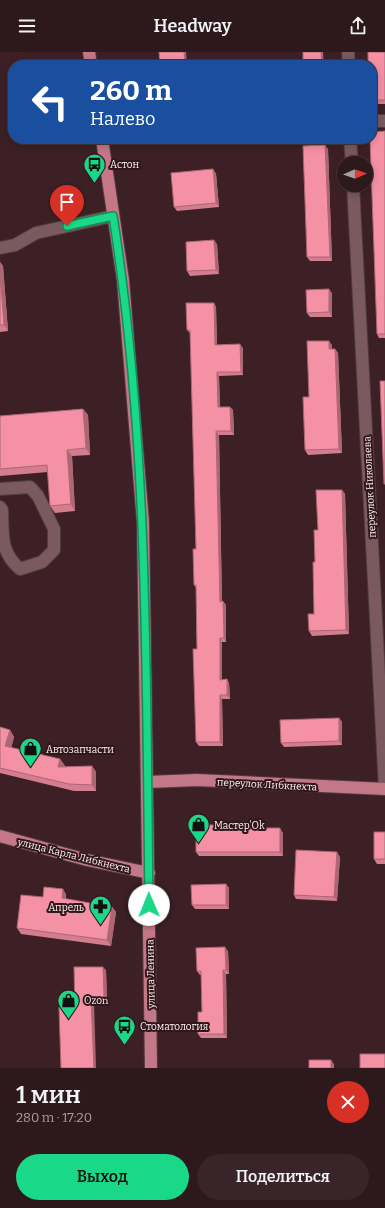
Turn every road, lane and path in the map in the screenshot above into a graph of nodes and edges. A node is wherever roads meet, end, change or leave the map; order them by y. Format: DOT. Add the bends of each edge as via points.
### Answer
graph roads {
  1 [pos="103,144"];
  2 [pos="350,144"];
  3 [pos="351,156"];
  4 [pos="353,192"];
  5 [pos="113,216"];
  6 [pos="0,248"];
  7 [pos="0,489"];
  8 [pos="0,508"];
  9 [pos="148,782"];
  10 [pos="385,789"];
  11 [pos="0,836"];
  12 [pos="148,873"];
  13 [pos="151,1068"];
  1 -- 5 [label="main road, улица Ленина"];
  2 -- 3 [label="street"];
  4 -- 10 [label="street, переулок Николаева"];
  5 -- 6 [label="street" via="36,233 15,245"];
  5 -- 9 [label="main road, улица Ленина" via="123,280 143,522"];
  7 -- 8 [label="street" via="30,487 38,496 54,529 54,550 42,562 20,569 10,561 3,547"];
  9 -- 10 [label="main road, переулок Либкнехта" via="197,780"];
  9 -- 12 [label="main road, улица Ленина"];
  11 -- 12 [label="main road, улица Карла Либкнехта" via="86,860"];
  12 -- 13 [label="main road, улица Ленина"];
}
